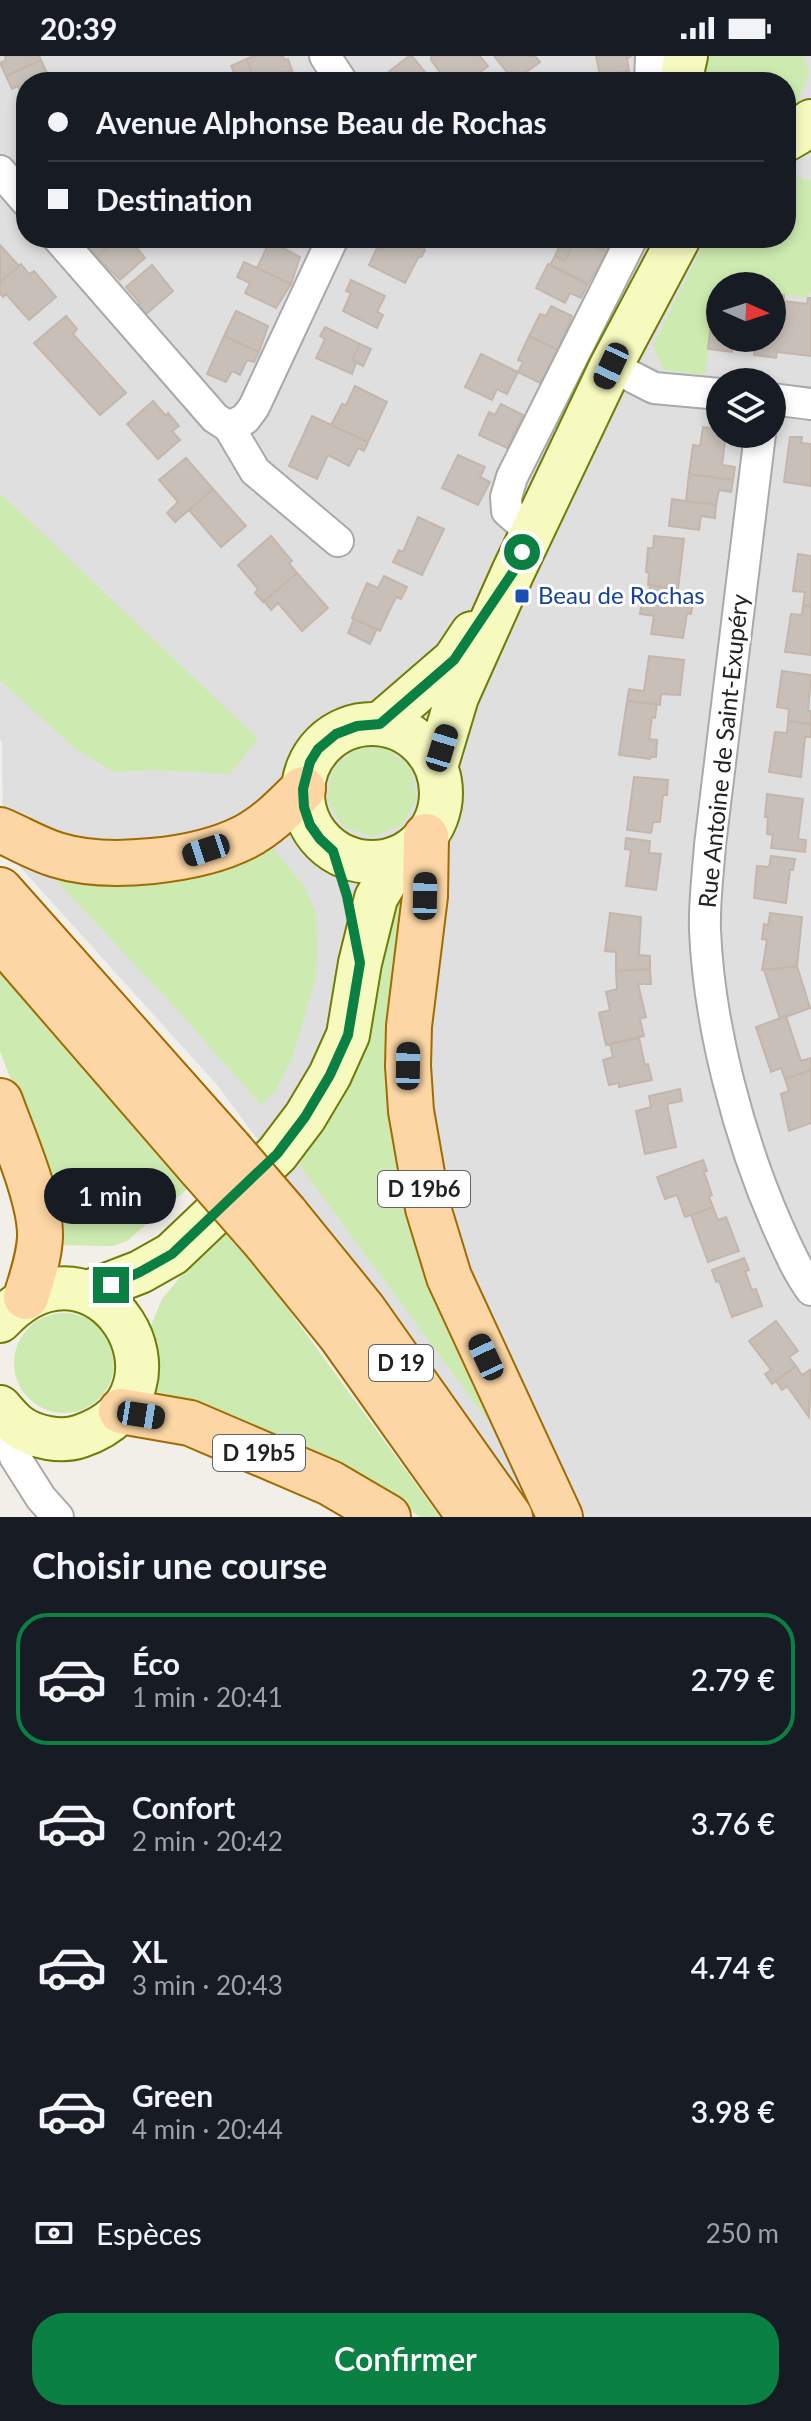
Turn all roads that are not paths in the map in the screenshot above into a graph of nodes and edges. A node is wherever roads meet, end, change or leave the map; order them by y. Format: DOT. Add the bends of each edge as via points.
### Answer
graph roads {
  1 [pos="811,121"];
  2 [pos="796,134"];
  3 [pos="0,171"];
  4 [pos="16,189"];
  5 [pos="67,248"];
  6 [pos="328,248"];
  7 [pos="627,248"];
  8 [pos="674,248"];
  9 [pos="611,366"];
  10 [pos="706,393"];
  11 [pos="786,401"];
  12 [pos="811,404"];
  13 [pos="229,427"];
  14 [pos="758,448"];
  15 [pos="532,533"];
  16 [pos="338,541"];
  17 [pos="513,572"];
  18 [pos="380,724"];
  19 [pos="436,767"];
  20 [pos="303,789"];
  21 [pos="0,830"];
  22 [pos="413,846"];
  23 [pos="333,851"];
  24 [pos="0,890"];
  25 [pos="0,937"];
  26 [pos="360,963"];
  27 [pos="0,1101"];
  28 [pos="216,1159"];
  29 [pos="275,1228"];
  30 [pos="172,1254"];
  31 [pos="811,1290"];
  32 [pos="88,1292"];
  33 [pos="13,1309"];
  34 [pos="135,1341"];
  35 [pos="0,1408"];
  36 [pos="121,1411"];
  37 [pos="58,1517"];
  38 [pos="388,1517"];
  39 [pos="470,1517"];
  40 [pos="510,1517"];
  41 [pos="560,1517"];
  1 -- 2 [label="main road"];
  3 -- 4 [label="street"];
  5 -- 13 [label="street" via="215,418"];
  6 -- 13 [label="street" via="254,407"];
  7 -- 15 [label="street" via="512,477 507,511"];
  8 -- 9 [label="main road"];
  9 -- 10 [label="street" via="654,388"];
  9 -- 15 [label="main road"];
  11 -- 12 [label="street"];
  13 -- 16 [label="street" via="255,471"];
  14 -- 31 [label="street, Rue Antoine de Saint-Exupéry" via="710,845 705,931 716,1019 739,1119 765,1197"];
  15 -- 17 [label="main road"];
  17 -- 18 [label="main road" via="454,660"];
  17 -- 19 [label="main road" via="457,697"];
  18 -- 19 [label="main road" via="404,732"];
  18 -- 20 [label="main road" via="336,734 318,749"];
  19 -- 22 [label="main road" via="440,803 435,820"];
  20 -- 21 [label="main road" via="278,815 245,837 163,860 84,860 57,855"];
  20 -- 23 [label="main road" via="310,825"];
  22 -- 23 [label="main road" via="378,862 354,861"];
  22 -- 26 [label="main road" via="376,898"];
  22 -- 41 [label="main road, D 19b6" via="425,896 408,1066 428,1208 449,1277"];
  23 -- 26 [label="main road"];
  24 -- 28 [label="main road, D 19"];
  25 -- 28 [label="main road, D 19"];
  26 -- 30 [label="main road" via="348,1035 305,1117 277,1154"];
  27 -- 33 [label="main road" via="39,1216 37,1261"];
  28 -- 29 [label="main road, D 19, bridge"];
  29 -- 39 [label="main road, D 19" via="341,1336"];
  29 -- 40 [label="main road, D 19" via="363,1309"];
  30 -- 32 [label="main road"];
  30 -- 34 [label="main road"];
  32 -- 33 [label="main road" via="58,1288"];
  32 -- 34 [label="main road" via="121,1316"];
  34 -- 36 [label="main road" via="134,1388"];
  35 -- 36 [label="main road" via="18,1426 44,1438 73,1439 99,1430"];
  35 -- 37 [label="street" via="15,1457"];
  36 -- 38 [label="main road, D 19b5" via="190,1423 330,1483"];
}
